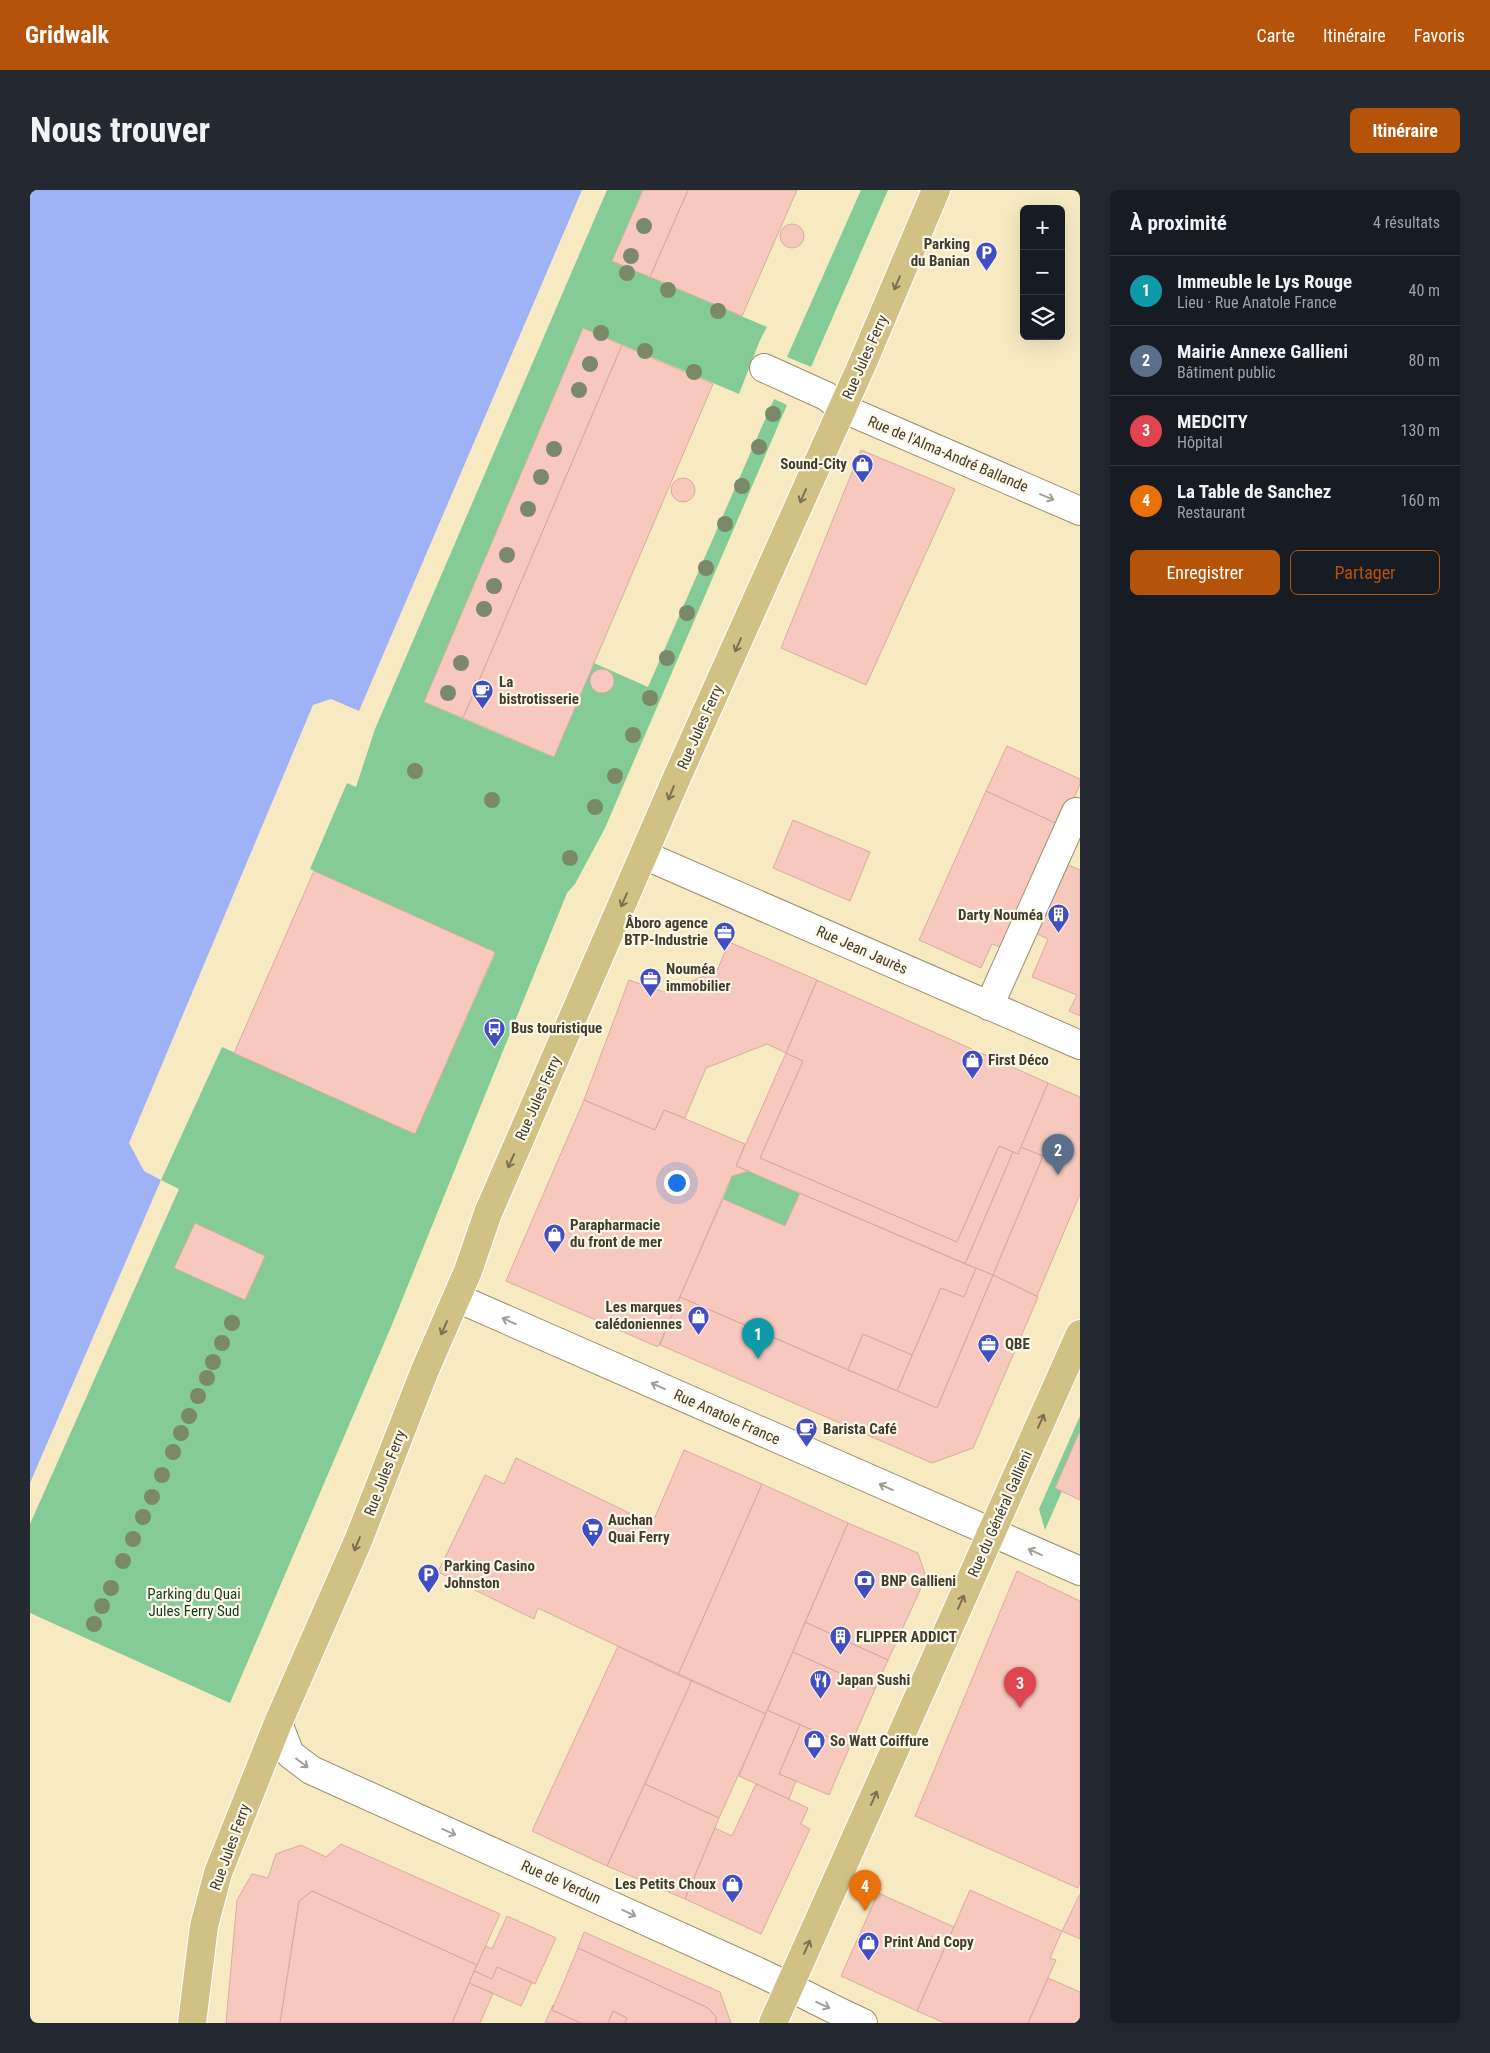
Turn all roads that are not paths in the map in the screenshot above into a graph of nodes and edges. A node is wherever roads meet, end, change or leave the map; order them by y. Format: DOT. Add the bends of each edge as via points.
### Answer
graph roads {
  1 [pos="936,190"];
  2 [pos="764,368"];
  3 [pos="842,408"];
  4 [pos="1080,511"];
  5 [pos="1076,812"];
  6 [pos="644,855"];
  7 [pos="990,1006"];
  8 [pos="1080,1045"];
  9 [pos="457,1298"];
  10 [pos="1080,1334"];
  11 [pos="992,1533"];
  12 [pos="1080,1572"];
  13 [pos="278,1723"];
  14 [pos="790,1986"];
  15 [pos="192,2023"];
  16 [pos="773,2023"];
  17 [pos="863,2023"];
  1 -- 3 [label="main road, Rue Jules Ferry, one-way"];
  2 -- 3 [label="street, Rue de l'Alma-André Ballande" via="826,396"];
  3 -- 4 [label="street, Rue de l'Alma-André Ballande, one-way"];
  3 -- 6 [label="main road, Rue Jules Ferry, one-way"];
  5 -- 7 [label="street"];
  6 -- 7 [label="street, Rue Jean Jaurès"];
  6 -- 9 [label="main road, Rue Jules Ferry, one-way" via="488,1213"];
  7 -- 8 [label="street, Rue Jean Jaurès"];
  11 -- 9 [label="street, Rue Anatole France, one-way"];
  9 -- 13 [label="main road, Rue Jules Ferry, one-way" via="358,1541"];
  11 -- 10 [label="main road, Rue du Général Gallieni, one-way"];
  12 -- 11 [label="street, Rue Anatole France, one-way"];
  14 -- 11 [label="main road, Rue du Général Gallieni, one-way"];
  13 -- 14 [label="street, Rue de Verdun, one-way" via="290,1754 311,1770"];
  13 -- 15 [label="main road, Rue Jules Ferry" via="218,1873 204,1926"];
  14 -- 16 [label="main road, Rue du Général Gallieni"];
  14 -- 17 [label="street, Rue de Verdun, one-way" via="817,2003"];
}
